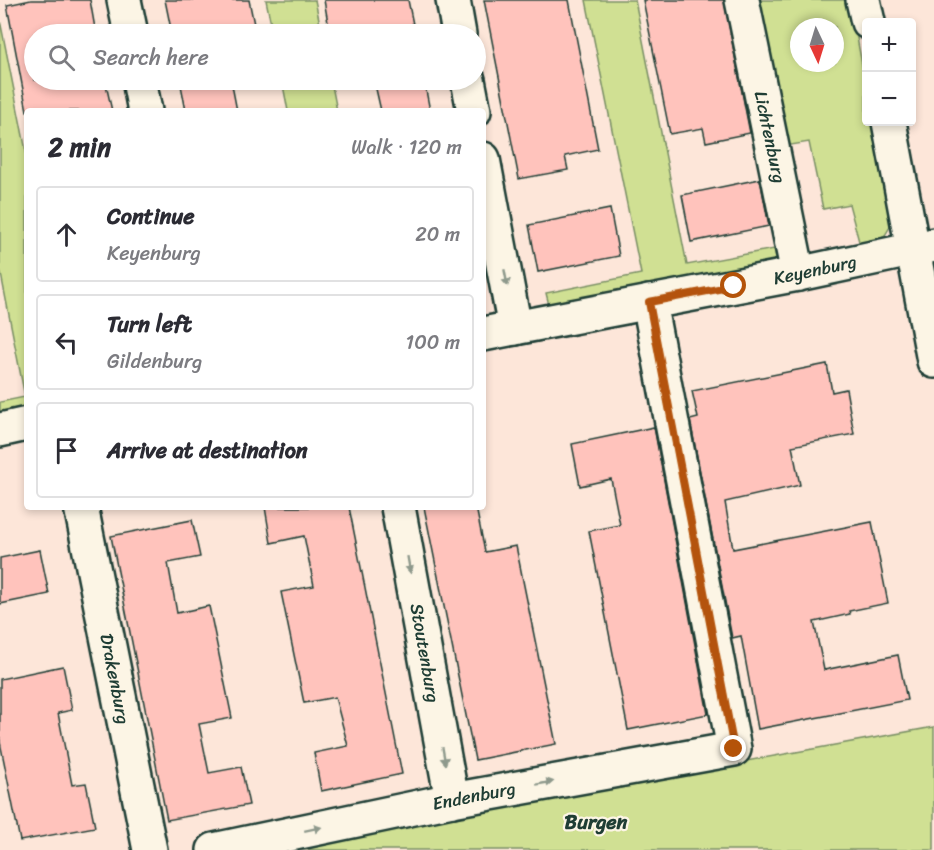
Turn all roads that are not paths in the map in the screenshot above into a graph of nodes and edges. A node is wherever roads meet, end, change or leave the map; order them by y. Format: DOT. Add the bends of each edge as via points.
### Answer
graph roads {
  1 [pos="124,0"];
  2 [pos="453,0"];
  3 [pos="742,0"];
  4 [pos="863,0"];
  5 [pos="867,18"];
  6 [pos="128,24"];
  7 [pos="457,24"];
  8 [pos="141,90"];
  9 [pos="470,90"];
  10 [pos="144,108"];
  11 [pos="473,108"];
  12 [pos="889,126"];
  13 [pos="486,175"];
  14 [pos="924,247"];
  15 [pos="798,274"];
  16 [pos="649,302"];
  17 [pos="515,328"];
  18 [pos="486,333"];
  19 [pos="934,361"];
  20 [pos="24,425"];
  21 [pos="0,429"];
  22 [pos="82,510"];
  23 [pos="399,510"];
  24 [pos="452,800"];
  25 [pos="150,850"];
  26 [pos="214,850"];
  1 -- 6 [label="street"];
  2 -- 7 [label="street"];
  3 -- 15 [label="street, Lichtenburg"];
  4 -- 5 [label="street"];
  8 -- 10 [label="street"];
  9 -- 11 [label="street"];
  12 -- 14 [label="street"];
  13 -- 17 [label="street, one-way"];
  14 -- 15 [label="street, Keyenburg"];
  14 -- 19 [label="street"];
  15 -- 16 [label="street, Keyenburg"];
  16 -- 17 [label="street, Keyenburg"];
  24 -- 16 [label="street, Endenburg, one-way" via="734,749"];
  17 -- 18 [label="street, Keyenburg"];
  20 -- 21 [label="street"];
  22 -- 25 [label="street, Drakenburg"];
  23 -- 24 [label="street, Stoutenburg, one-way"];
  26 -- 24 [label="street, Endenburg, one-way"];
}
